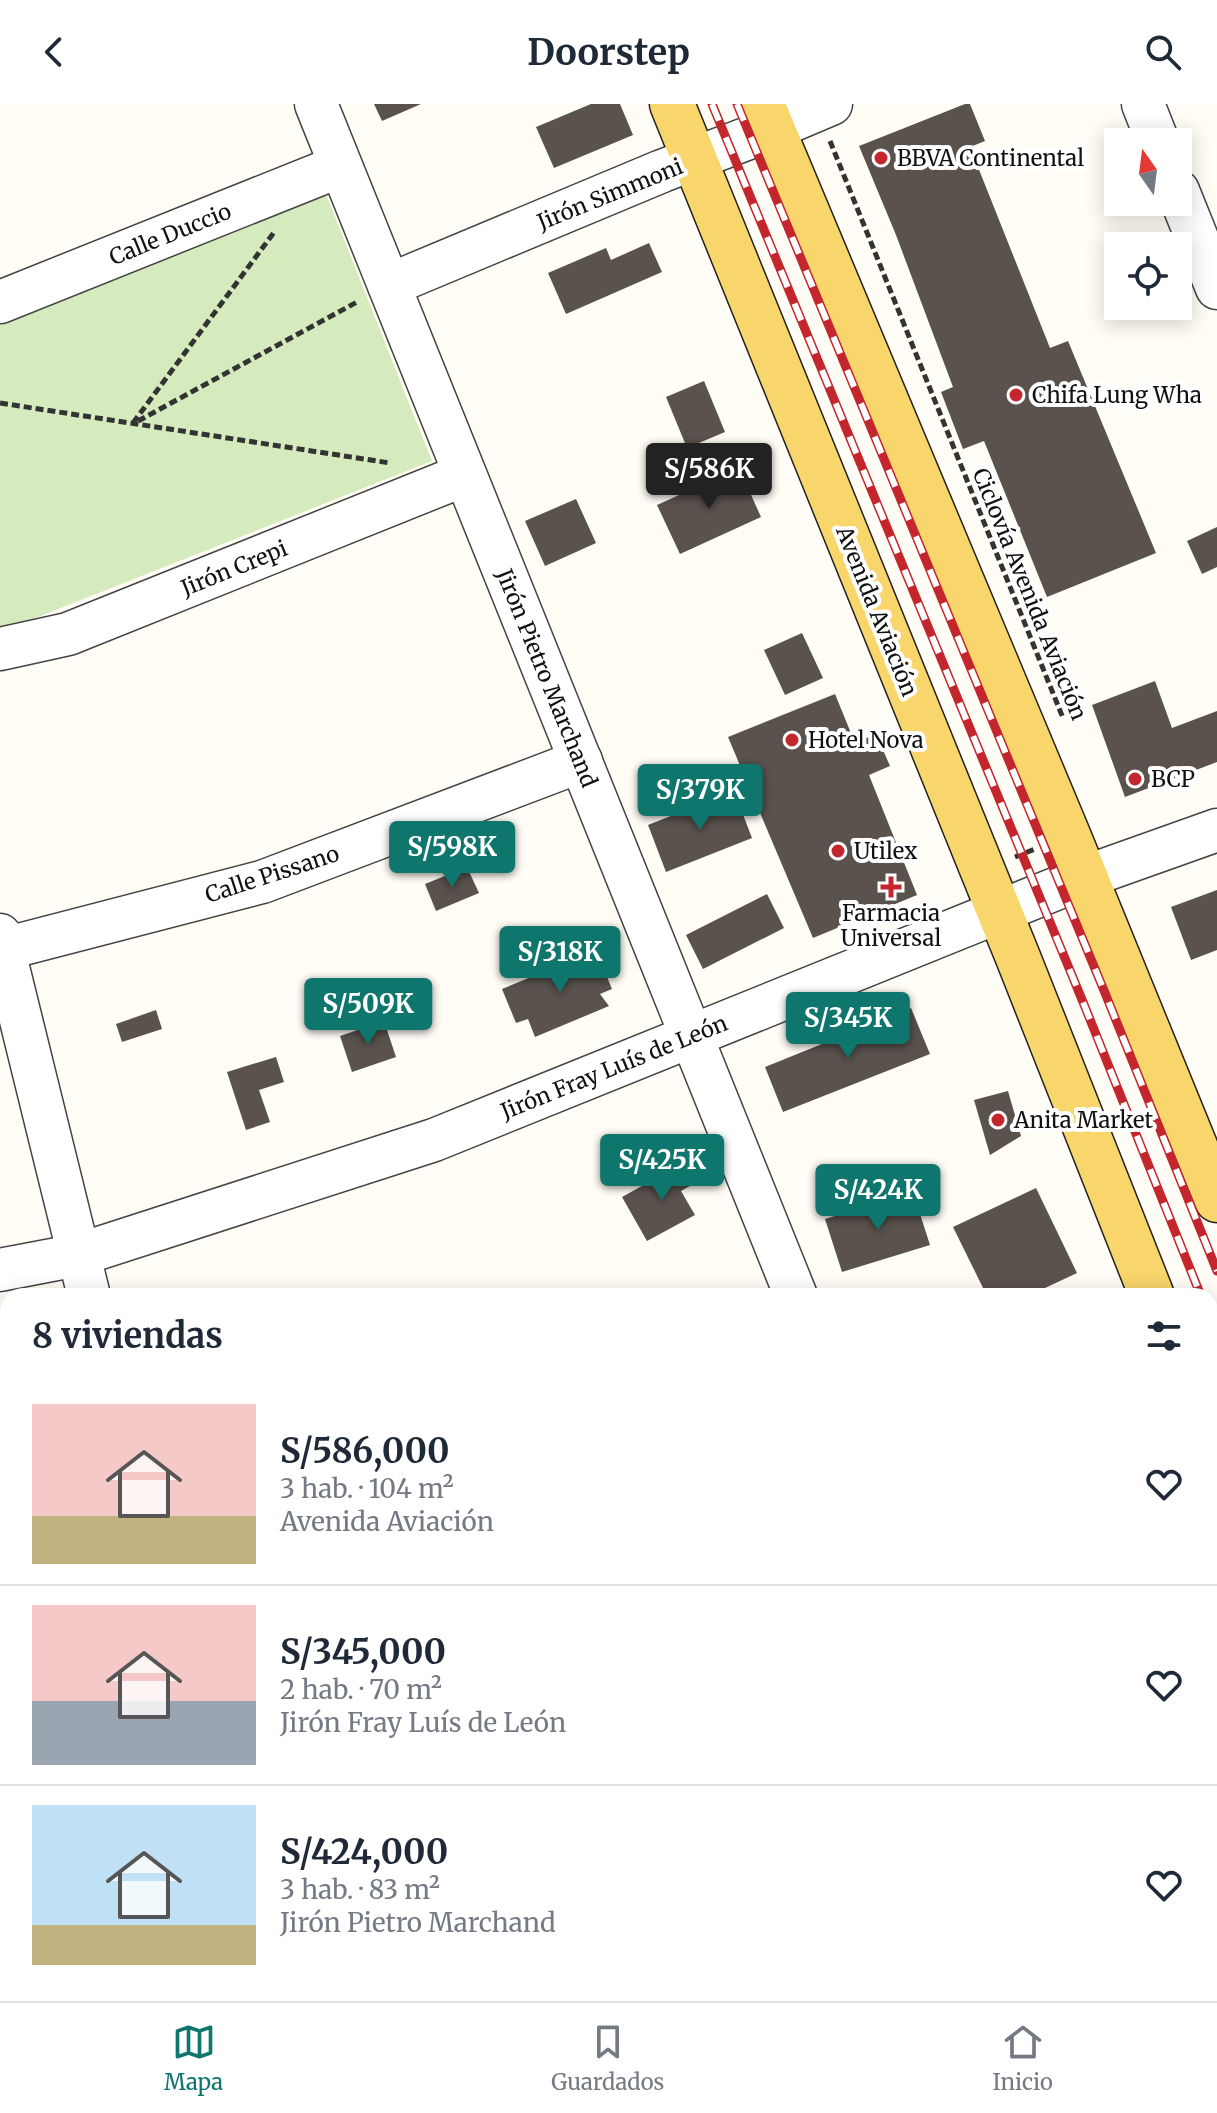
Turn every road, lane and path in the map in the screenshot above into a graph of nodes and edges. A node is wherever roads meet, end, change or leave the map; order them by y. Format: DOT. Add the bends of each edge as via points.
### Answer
graph roads {
  1 [pos="316,104"];
  2 [pos="672,104"];
  3 [pos="1143,104"];
  4 [pos="824,107"];
  5 [pos="767,116"];
  6 [pos="1152,128"];
  7 [pos="693,160"];
  8 [pos="340,166"];
  9 [pos="1189,216"];
  10 [pos="280,225"];
  11 [pos="1214,272"];
  12 [pos="389,285"];
  13 [pos="0,302"];
  14 [pos="0,403"];
  15 [pos="133,423"];
  16 [pos="401,465"];
  17 [pos="464,475"];
  18 [pos="0,649"];
  19 [pos="1068,730"];
  20 [pos="581,761"];
  21 [pos="1217,830"];
  22 [pos="1045,844"];
  23 [pos="1010,859"];
  24 [pos="1085,877"];
  25 [pos="1000,912"];
  26 [pos="1,945"];
  27 [pos="692,1036"];
  28 [pos="1217,1200"];
  29 [pos="78,1255"];
  30 [pos="0,1270"];
  31 [pos="87,1288"];
  32 [pos="793,1288"];
  33 [pos="1149,1288"];
  1 -- 8 [label="street, Jirón Pietro Marchand"];
  2 -- 7 [label="main road, Avenida Aviación"];
  3 -- 6 [label="street"];
  4 -- 5 [label="street, Jirón Simmoni"];
  4 -- 19 [label="path, Ciclovía Avenida Aviación"];
  5 -- 7 [label="street, Jirón Simmoni"];
  5 -- 24 [label="main road"];
  7 -- 12 [label="street, Jirón Simmoni"];
  7 -- 25 [label="main road, Avenida Aviación"];
  8 -- 12 [label="street, Jirón Pietro Marchand"];
  8 -- 13 [label="street, Calle Duccio"];
  9 -- 11 [label="street"];
  10 -- 15 [label="path"];
  12 -- 15 [label="path"];
  12 -- 17 [label="street, Jirón Pietro Marchand"];
  14 -- 15 [label="path"];
  15 -- 16 [label="path"];
  17 -- 18 [label="street, Jirón Crepi" via="68,634"];
  17 -- 20 [label="street, Jirón Pietro Marchand"];
  20 -- 26 [label="street, Calle Pissano" via="262,882"];
  20 -- 27 [label="street, Jirón Pietro Marchand"];
  21 -- 24 [label="street, Jirón Fray Luís de León"];
  22 -- 23 [label="path"];
  24 -- 25 [label="street, Jirón Fray Luís de León"];
  24 -- 28 [label="main road"];
  25 -- 27 [label="street, Jirón Fray Luís de León"];
  25 -- 33 [label="main road, Avenida Aviación"];
  26 -- 29 [label="street"];
  27 -- 29 [label="street, Jirón Fray Luís de León" via="434,1140"];
  27 -- 32 [label="street, Jirón Pietro Marchand"];
  29 -- 30 [label="street, Jirón Fray Luís de León"];
  29 -- 31 [label="street"];
}
